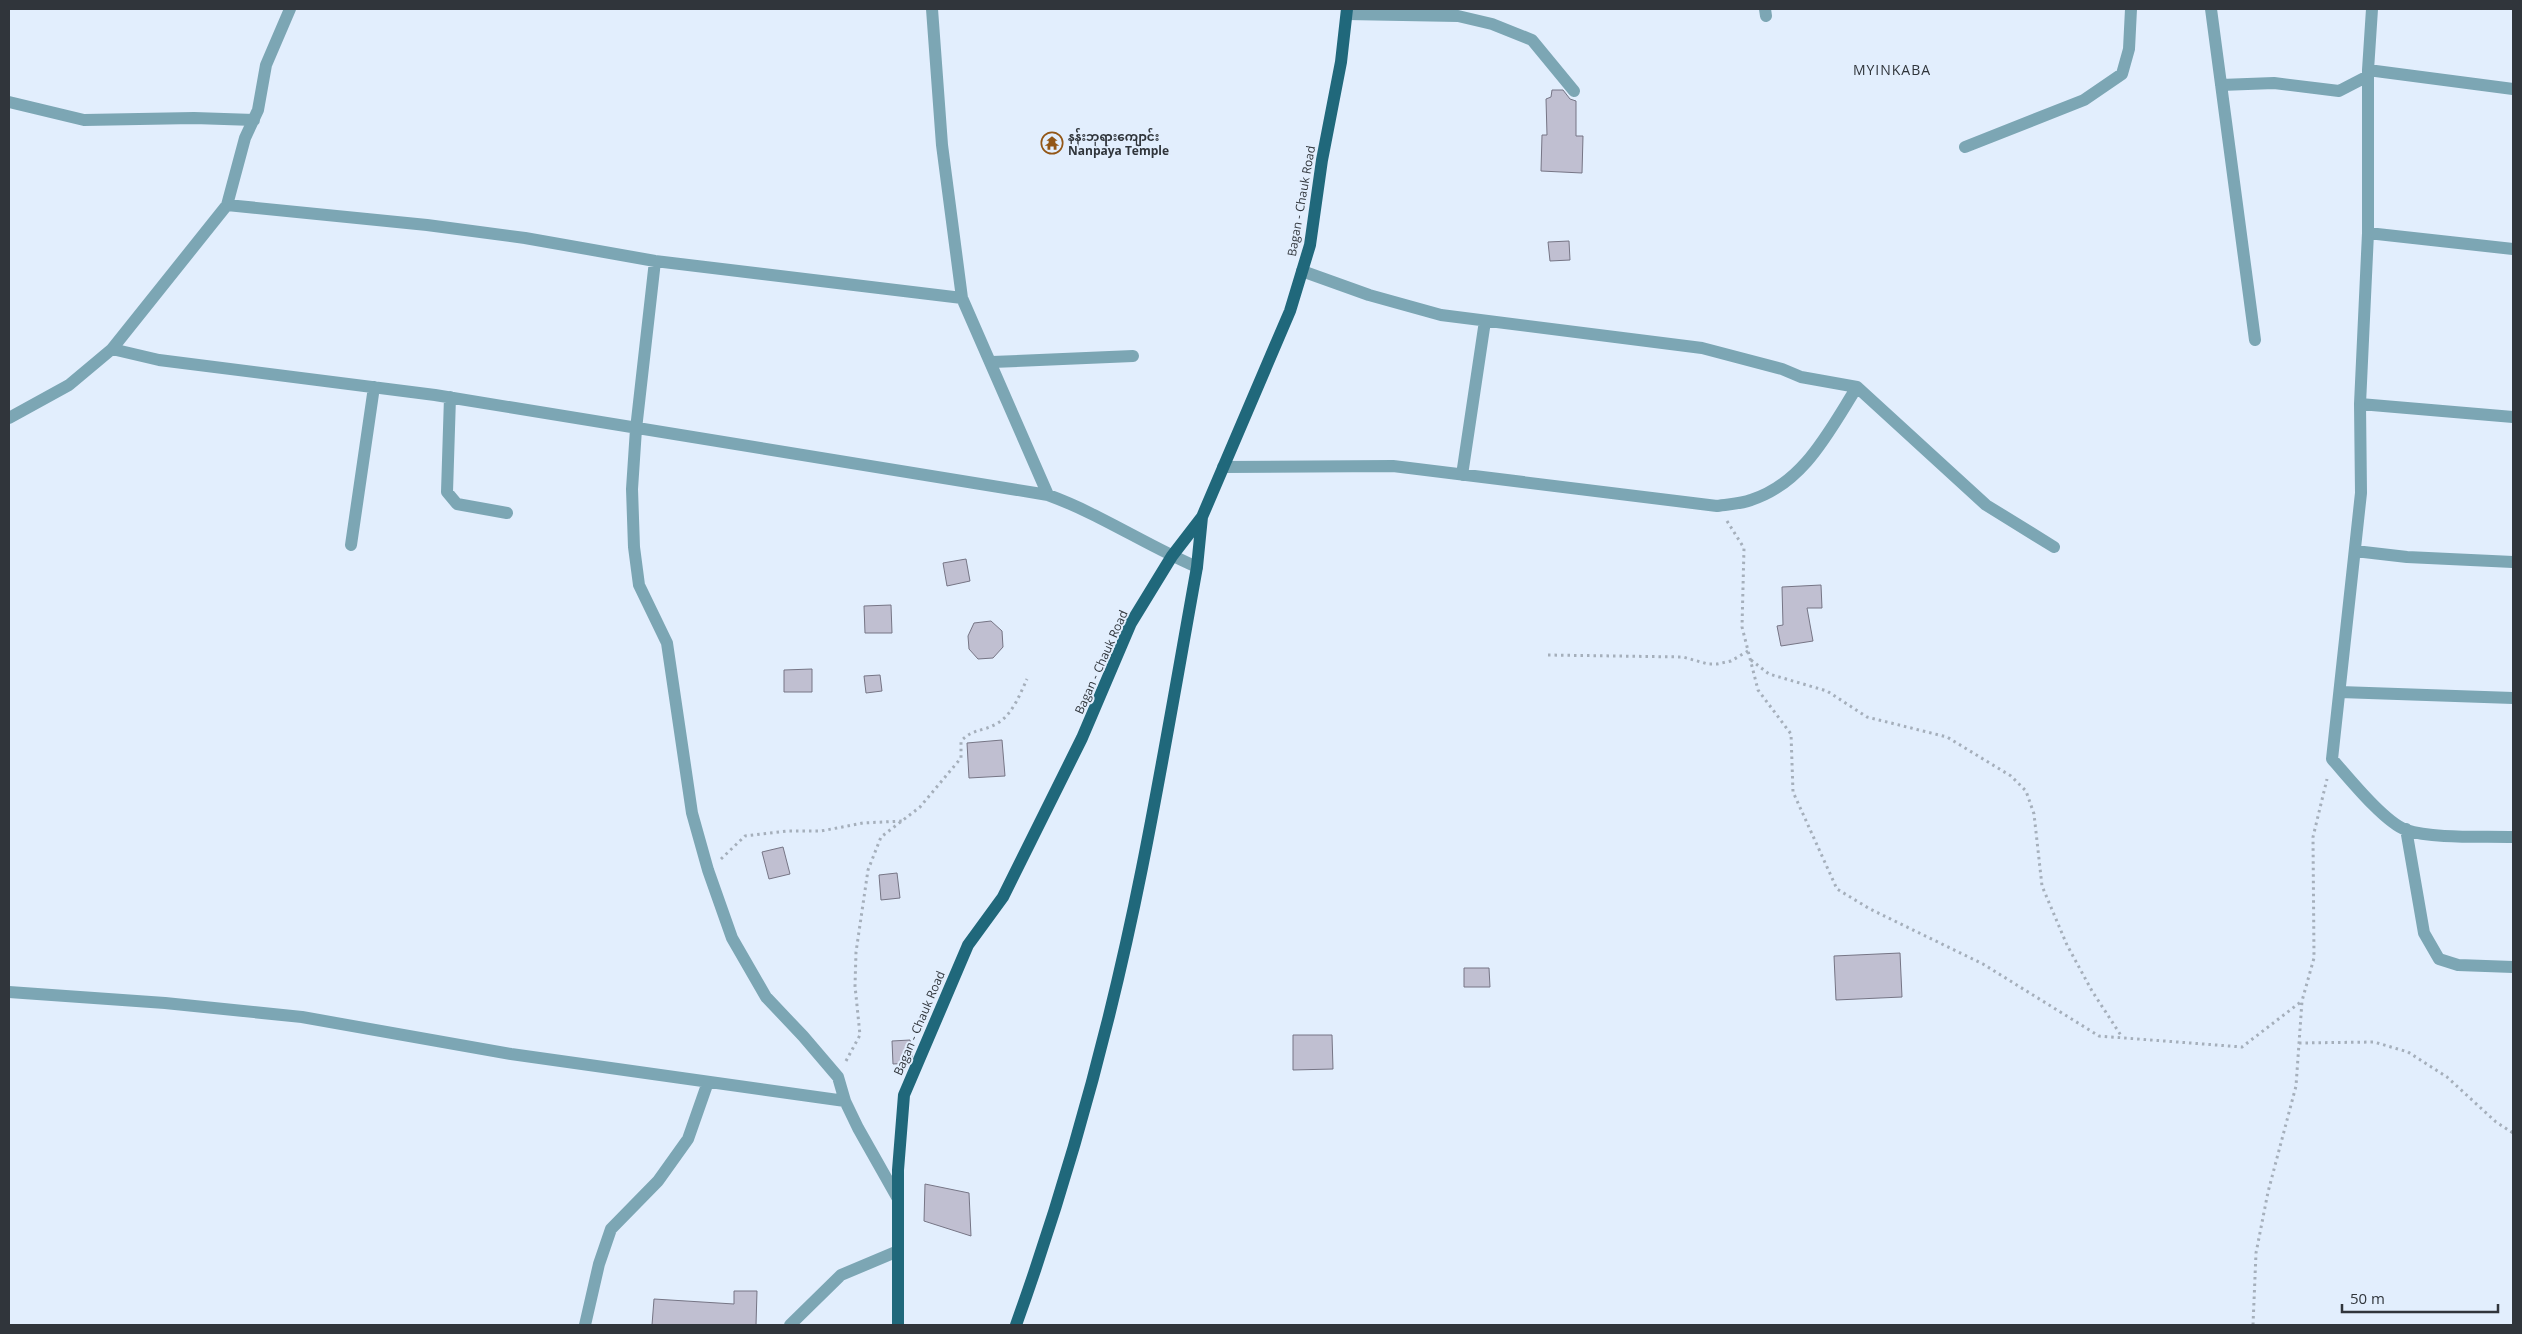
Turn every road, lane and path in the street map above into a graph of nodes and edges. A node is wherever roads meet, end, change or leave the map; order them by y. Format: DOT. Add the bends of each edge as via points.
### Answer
graph roads {
  1 [pos="290,9"];
  2 [pos="932,9"];
  3 [pos="2131,9"];
  4 [pos="2211,9"];
  5 [pos="2372,9"];
  6 [pos="1347,11"];
  7 [pos="2368,73"];
  8 [pos="2221,84"];
  9 [pos="2513,89"];
  10 [pos="1574,91"];
  11 [pos="9,102"];
  12 [pos="254,120"];
  13 [pos="1965,147"];
  14 [pos="228,205"];
  15 [pos="2368,232"];
  16 [pos="2513,249"];
  17 [pos="654,261"];
  18 [pos="1302,271"];
  19 [pos="962,298"];
  20 [pos="1485,321"];
  21 [pos="2255,340"];
  22 [pos="112,349"];
  23 [pos="1133,356"];
  24 [pos="992,362"];
  25 [pos="374,387"];
  26 [pos="1858,387"];
  27 [pos="450,397"];
  28 [pos="2360,404"];
  29 [pos="2513,417"];
  30 [pos="9,418"];
  31 [pos="636,429"];
  32 [pos="1223,467"];
  33 [pos="1462,475"];
  34 [pos="1048,495"];
  35 [pos="1717,506"];
  36 [pos="507,513"];
  37 [pos="1202,517"];
  38 [pos="351,545"];
  39 [pos="2054,547"];
  40 [pos="2355,551"];
  41 [pos="1172,556"];
  42 [pos="2513,562"];
  43 [pos="1197,567"];
  44 [pos="1748,651"];
  45 [pos="1548,655"];
  46 [pos="1751,660"];
  47 [pos="1027,679"];
  48 [pos="2340,692"];
  49 [pos="2513,698"];
  50 [pos="2332,759"];
  51 [pos="903,821"];
  52 [pos="2406,829"];
  53 [pos="2513,837"];
  54 [pos="708,870"];
  55 [pos="2513,967"];
  56 [pos="9,992"];
  57 [pos="2302,1000"];
  58 [pos="2122,1038"];
  59 [pos="2299,1043"];
  60 [pos="838,1077"];
  61 [pos="708,1082"];
  62 [pos="845,1101"];
  63 [pos="2513,1133"];
  64 [pos="897,1198"];
  65 [pos="898,1250"];
  66 [pos="585,1325"];
  67 [pos="790,1325"];
  68 [pos="898,1325"];
  69 [pos="1016,1325"];
  70 [pos="2253,1325"];
  1 -- 12 [label="street" via="266,65"];
  2 -- 19 [label="street" via="942,145"];
  3 -- 13 [label="street" via="2128,49 2122,74 2084,100"];
  4 -- 8 [label="street"];
  5 -- 7 [label="street"];
  6 -- 10 [label="street" via="1458,16 1492,24 1532,40"];
  6 -- 18 [label="main road, Bagan - Chauk Road" via="1310,246"];
  7 -- 8 [label="street" via="2339,91 2274,82"];
  7 -- 9 [label="street"];
  7 -- 15 [label="street"];
  8 -- 21 [label="street"];
  11 -- 12 [label="street" via="84,120"];
  12 -- 14 [label="street" via="245,138"];
  14 -- 17 [label="street" via="427,225 525,238"];
  14 -- 22 [label="street"];
  15 -- 16 [label="street"];
  15 -- 28 [label="street"];
  17 -- 19 [label="street"];
  17 -- 31 [label="street"];
  18 -- 20 [label="street" via="1369,295 1432,312"];
  18 -- 32 [label="main road, Bagan - Chauk Road" via="1290,311"];
  19 -- 24 [label="street"];
  20 -- 26 [label="street" via="1702,348 1801,377"];
  20 -- 33 [label="street"];
  22 -- 25 [label="street" via="159,360"];
  22 -- 30 [label="street" via="69,385"];
  23 -- 24 [label="street"];
  24 -- 34 [label="street"];
  25 -- 27 [label="street"];
  25 -- 38 [label="street"];
  26 -- 35 [label="street" via="1807,464 1774,491 1750,501"];
  26 -- 39 [label="street" via="1986,505"];
  27 -- 31 [label="street"];
  27 -- 36 [label="street" via="447,492 457,504"];
  28 -- 29 [label="street"];
  28 -- 40 [label="street" via="2361,493"];
  31 -- 34 [label="street"];
  31 -- 54 [label="street" via="632,489 639,585 667,643 692,814"];
  32 -- 33 [label="street" via="1393,466"];
  32 -- 37 [label="main road, Bagan - Chauk Road"];
  33 -- 35 [label="street"];
  34 -- 41 [label="street" via="1077,506"];
  35 -- 44 [label="path" via="1744,548 1742,627"];
  37 -- 41 [label="main road, Bagan - Chauk Road"];
  37 -- 43 [label="main road"];
  40 -- 42 [label="street"];
  40 -- 48 [label="street"];
  41 -- 43 [label="street"];
  41 -- 64 [label="main road, Bagan - Chauk Road" via="1132,623 1082,738 1003,897 968,945 942,1001 904,1095"];
  43 -- 69 [label="main road" via="1142,868 1118,975 1045,1244"];
  44 -- 45 [label="path" via="1718,664 1683,657"];
  44 -- 46 [label="path"];
  46 -- 58 [label="path" via="1758,690 1791,734 1793,792 1837,889 1870,910 1983,964 2099,1036"];
  46 -- 58 [label="path" via="1769,674 1827,691 1867,717 1947,738 2011,776 2026,791 2034,814 2042,886 2067,945"];
  47 -- 51 [label="path" via="1014,706 997,724 971,731 961,741 961,758 920,807"];
  48 -- 49 [label="street"];
  48 -- 50 [label="street"];
  50 -- 52 [label="street" via="2373,805"];
  50 -- 57 [label="path" via="2312,836 2314,958"];
  51 -- 54 [label="path" via="745,836"];
  51 -- 60 [label="path" via="881,837 868,870 856,952 855,986 860,1035"];
  52 -- 53 [label="street" via="2447,836"];
  52 -- 55 [label="street" via="2424,933 2439,958 2458,965"];
  54 -- 60 [label="street" via="732,938 766,997"];
  56 -- 61 [label="street" via="302,1017 511,1054"];
  57 -- 58 [label="path" via="2242,1047"];
  57 -- 59 [label="path"];
  59 -- 63 [label="path" via="2374,1042 2408,1052 2447,1077 2496,1122"];
  59 -- 70 [label="path" via="2296,1086 2268,1192 2256,1253"];
  60 -- 62 [label="street"];
  61 -- 62 [label="street"];
  61 -- 66 [label="street" via="688,1139 658,1181 610,1229"];
  62 -- 64 [label="street"];
  64 -- 65 [label="main road, Bagan - Chauk Road"];
  65 -- 67 [label="street" via="842,1275"];
  65 -- 68 [label="main road, Bagan - Chauk Road"];
}
